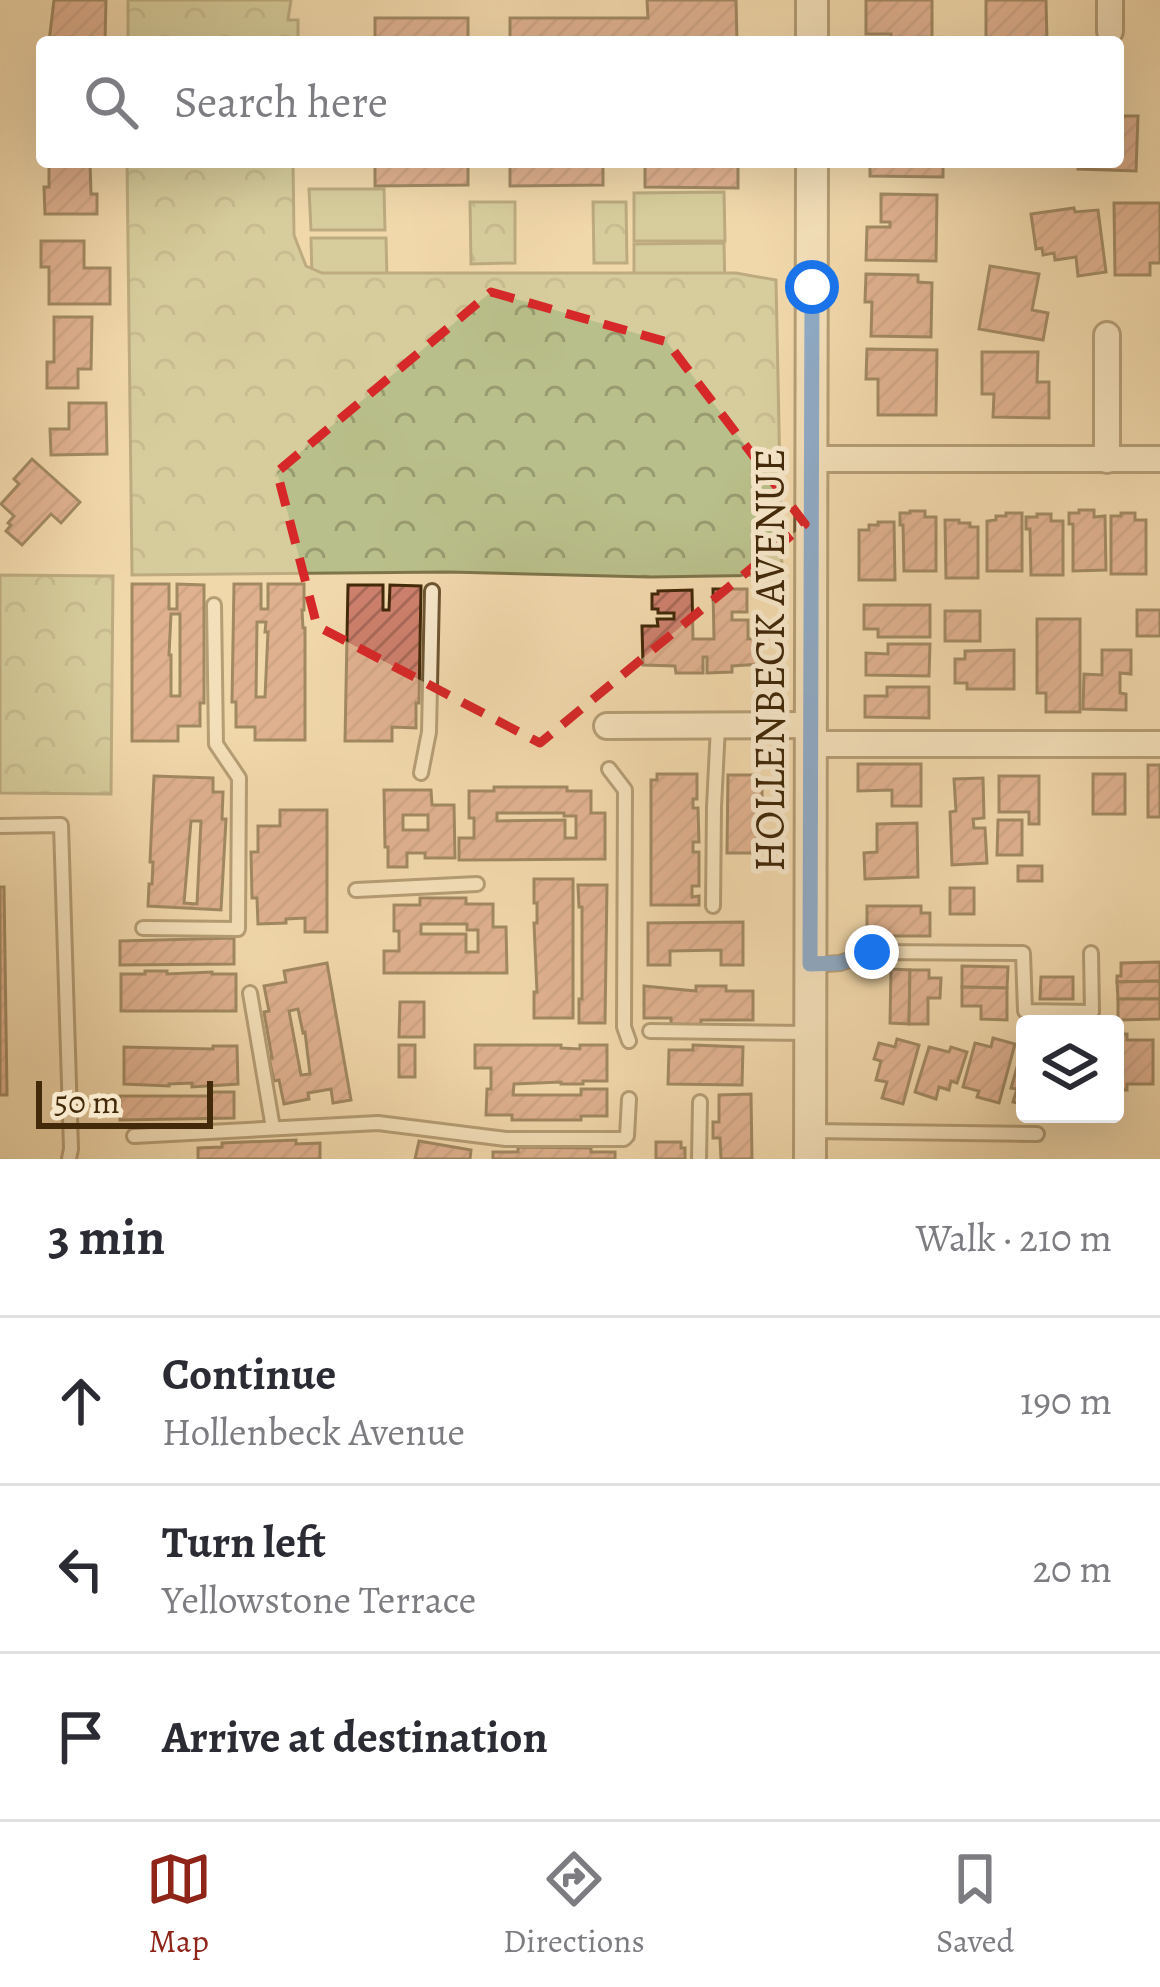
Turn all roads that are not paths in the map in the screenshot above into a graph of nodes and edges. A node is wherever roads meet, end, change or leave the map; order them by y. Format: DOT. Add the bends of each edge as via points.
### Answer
graph roads {
  1 [pos="812,0"];
  2 [pos="1110,0"];
  3 [pos="1110,31"];
  4 [pos="812,36"];
  5 [pos="812,168"];
  6 [pos="1107,335"];
  7 [pos="812,459"];
  8 [pos="1160,459"];
  9 [pos="1108,460"];
  10 [pos="433,591"];
  11 [pos="214,605"];
  12 [pos="607,726"];
  13 [pos="718,726"];
  14 [pos="810,735"];
  15 [pos="1160,744"];
  16 [pos="609,769"];
  17 [pos="421,773"];
  18 [pos="0,826"];
  19 [pos="477,884"];
  20 [pos="356,890"];
  21 [pos="713,906"];
  22 [pos="142,928"];
  23 [pos="1091,953"];
  24 [pos="810,964"];
  25 [pos="250,994"];
  26 [pos="650,1031"];
  27 [pos="810,1033"];
  28 [pos="629,1041"];
  29 [pos="629,1099"];
  30 [pos="700,1102"];
  31 [pos="273,1128"];
  32 [pos="1037,1134"];
  33 [pos="134,1136"];
  34 [pos="810,1145"];
  35 [pos="69,1159"];
  36 [pos="699,1159"];
  1 -- 4 [label="street"];
  2 -- 3 [label="street"];
  5 -- 7 [label="street, HOLLENBECK AVENUE"];
  6 -- 9 [label="street"];
  7 -- 9 [label="street"];
  7 -- 14 [label="street, HOLLENBECK AVENUE"];
  8 -- 9 [label="street"];
  10 -- 17 [label="lane"];
  11 -- 22 [label="lane" via="216,744 238,778 238,929"];
  12 -- 13 [label="street"];
  13 -- 14 [label="street"];
  13 -- 21 [label="lane"];
  14 -- 15 [label="street"];
  14 -- 24 [label="street, HOLLENBECK AVENUE"];
  16 -- 28 [label="lane" via="625,790"];
  18 -- 35 [label="lane" via="61,825"];
  19 -- 20 [label="lane"];
  23 -- 24 [label="lane" via="1092,1012 1024,1011 1023,952 872,952"];
  24 -- 27 [label="street, HOLLENBECK AVENUE"];
  25 -- 31 [label="lane"];
  26 -- 27 [label="lane"];
  27 -- 34 [label="street, HOLLENBECK AVENUE"];
  29 -- 31 [label="lane" via="623,1139 506,1139 378,1123"];
  30 -- 36 [label="lane"];
  31 -- 33 [label="lane"];
  32 -- 34 [label="lane"];
}
